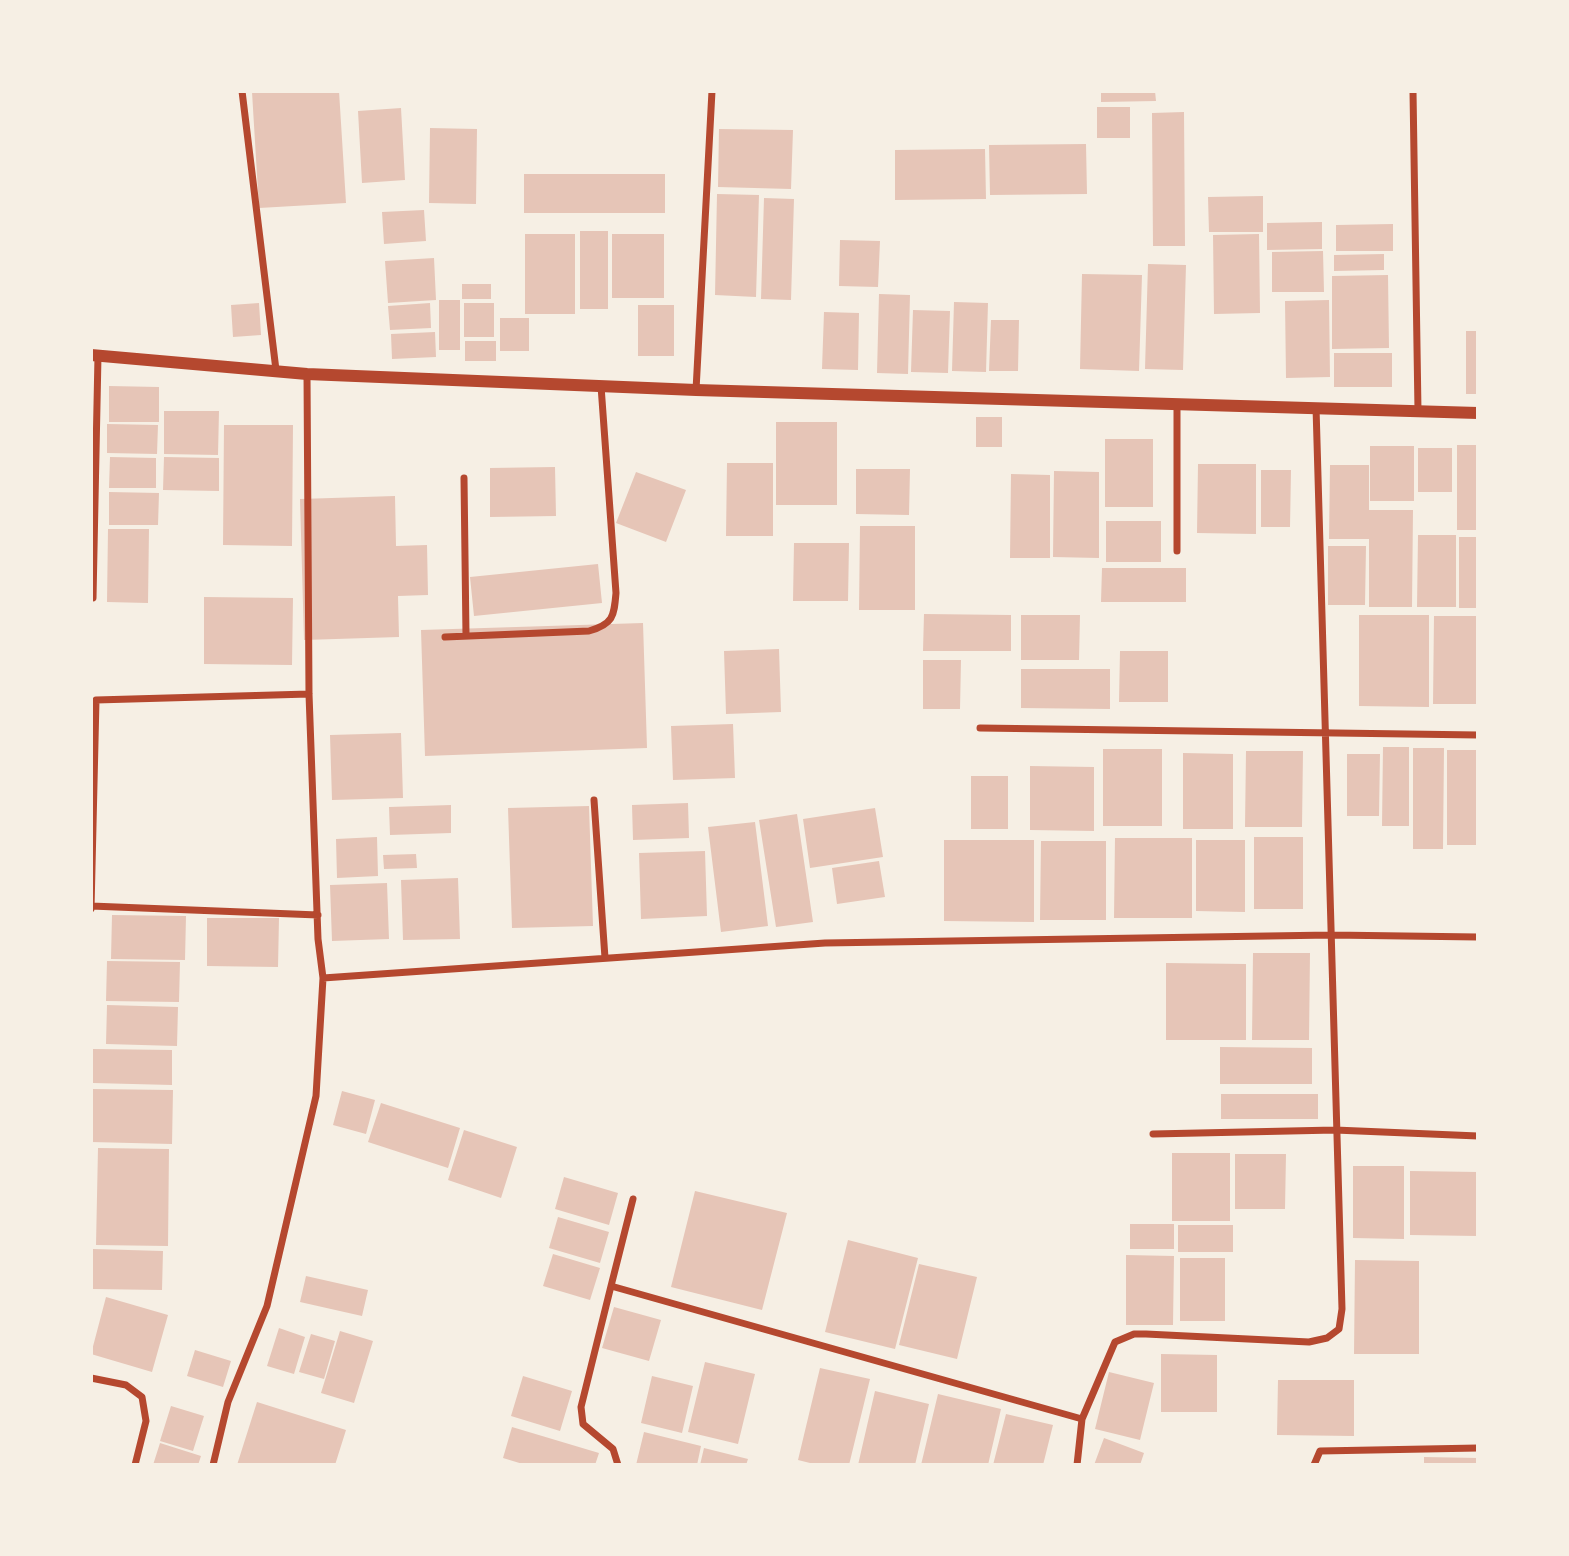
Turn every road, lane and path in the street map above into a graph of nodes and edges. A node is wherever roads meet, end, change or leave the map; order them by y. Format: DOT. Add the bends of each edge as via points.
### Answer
graph roads {
  1 [pos="242,91"];
  2 [pos="712,91"];
  3 [pos="1413,91"];
  4 [pos="95,355"];
  5 [pos="276,370"];
  6 [pos="307,374"];
  7 [pos="601,385"];
  8 [pos="696,390"];
  9 [pos="1177,403"];
  10 [pos="1316,407"];
  11 [pos="1418,411"];
  12 [pos="1478,413"];
  13 [pos="464,478"];
  14 [pos="1177,551"];
  15 [pos="93,598"];
  16 [pos="466,636"];
  17 [pos="445,637"];
  18 [pos="309,694"];
  19 [pos="94,701"];
  20 [pos="980,728"];
  21 [pos="1327,731"];
  22 [pos="1478,735"];
  23 [pos="594,800"];
  24 [pos="91,907"];
  25 [pos="317,915"];
  26 [pos="1331,934"];
  27 [pos="1478,937"];
  28 [pos="605,958"];
  29 [pos="323,978"];
  30 [pos="1335,1130"];
  31 [pos="1153,1134"];
  32 [pos="1478,1136"];
  33 [pos="632,1199"];
  34 [pos="611,1286"];
  35 [pos="91,1378"];
  36 [pos="1082,1419"];
  37 [pos="1478,1448"];
  38 [pos="135,1465"];
  39 [pos="213,1465"];
  40 [pos="618,1465"];
  41 [pos="1077,1465"];
  42 [pos="1314,1465"];
  1 -- 5 [label="street"];
  2 -- 8 [label="street"];
  3 -- 11 [label="street"];
  4 -- 5 [label="street"];
  4 -- 15 [label="street"];
  5 -- 6 [label="street"];
  6 -- 7 [label="street"];
  6 -- 18 [label="street"];
  7 -- 8 [label="street"];
  7 -- 16 [label="street" via="614,614 605,626 589,631"];
  8 -- 9 [label="street"];
  9 -- 10 [label="street"];
  9 -- 14 [label="street"];
  10 -- 11 [label="street"];
  10 -- 21 [label="street"];
  11 -- 12 [label="street"];
  13 -- 16 [label="street"];
  16 -- 17 [label="street"];
  18 -- 19 [label="street"];
  18 -- 25 [label="street"];
  19 -- 24 [label="street"];
  20 -- 21 [label="street"];
  21 -- 22 [label="street"];
  21 -- 26 [label="street"];
  23 -- 28 [label="street"];
  24 -- 25 [label="street"];
  25 -- 29 [label="street"];
  26 -- 27 [label="street"];
  26 -- 28 [label="street" via="825,943"];
  26 -- 30 [label="street"];
  28 -- 29 [label="street"];
  29 -- 39 [label="street" via="316,1096 295,1193 267,1306 228,1402"];
  30 -- 31 [label="street"];
  30 -- 32 [label="street"];
  30 -- 36 [label="street" via="1342,1301 1339,1329 1309,1342 1134,1334 1115,1342"];
  33 -- 34 [label="street"];
  34 -- 36 [label="street"];
  34 -- 40 [label="street" via="581,1407 583,1424 613,1449"];
  35 -- 38 [label="street" via="126,1385 142,1397 146,1421"];
  36 -- 41 [label="street"];
  37 -- 42 [label="street" via="1320,1451"];
}
